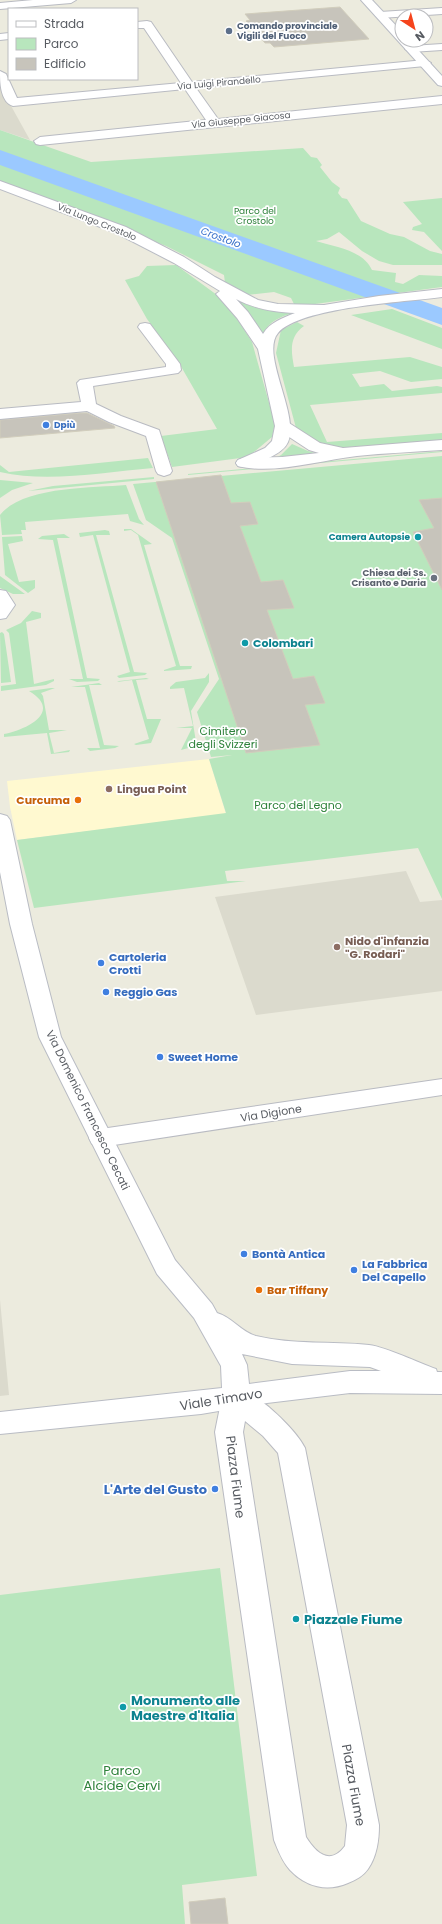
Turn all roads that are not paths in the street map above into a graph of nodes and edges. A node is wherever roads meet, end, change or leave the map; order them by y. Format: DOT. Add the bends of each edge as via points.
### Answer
graph roads {
  1 [pos="71,0"];
  2 [pos="366,0"];
  3 [pos="0,6"];
  4 [pos="442,11"];
  5 [pos="380,16"];
  6 [pos="138,25"];
  7 [pos="394,30"];
  8 [pos="440,47"];
  9 [pos="412,49"];
  10 [pos="425,64"];
  11 [pos="0,74"];
  12 [pos="442,82"];
  13 [pos="190,86"];
  14 [pos="442,100"];
  15 [pos="214,123"];
  16 [pos="40,141"];
  17 [pos="0,185"];
  18 [pos="210,280"];
  19 [pos="442,294"];
  20 [pos="323,309"];
  21 [pos="145,327"];
  22 [pos="265,349"];
  23 [pos="89,406"];
  24 [pos="0,414"];
  25 [pos="283,426"];
  26 [pos="442,445"];
  27 [pos="345,453"];
  28 [pos="164,471"];
  29 [pos="0,595"];
  30 [pos="0,614"];
  31 [pos="0,820"];
  32 [pos="442,1087"];
  33 [pos="101,1138"];
  34 [pos="203,1311"];
  35 [pos="440,1383"];
  36 [pos="236,1397"];
  37 [pos="0,1423"];
  1 -- 3 [label="street"];
  2 -- 5 [label="street"];
  4 -- 5 [label="street"];
  5 -- 7 [label="street"];
  6 -- 13 [label="street" via="147,24"];
  8 -- 9 [label="street"];
  9 -- 10 [label="street"];
  10 -- 12 [label="street"];
  10 -- 13 [label="street, Via Luigi Pirandello"];
  11 -- 13 [label="street, Via Luigi Pirandello" via="13,102"];
  13 -- 15 [label="street"];
  14 -- 15 [label="street, Via Giuseppe Giacosa"];
  15 -- 16 [label="street, Via Giuseppe Giacosa"];
  17 -- 18 [label="street, Via Lungo Crostolo" via="121,230 179,260"];
  18 -- 20 [label="street, Via Lungo Crostolo" via="262,306"];
  18 -- 22 [label="street, Via Lungo Crostolo" via="243,315"];
  19 -- 20 [label="street, Via Lungo Crostolo"];
  20 -- 22 [label="street, Via Lungo Crostolo" via="278,325 272,330"];
  21 -- 23 [label="street" via="173,364 173,370 85,383"];
  22 -- 25 [label="street, Via Lungo Crostolo"];
  23 -- 24 [label="street"];
  23 -- 28 [label="street" via="153,433"];
  25 -- 27 [label="street" via="315,447"];
  25 -- 27 [label="street" via="280,442 270,451 244,463 258,464"];
  26 -- 27 [label="street"];
  29 -- 30 [label="street" via="6,605"];
  31 -- 33 [label="street, Via Domenico Francesco Cecati" via="21,924 50,1037"];
  32 -- 33 [label="street, Via Digione"];
  33 -- 34 [label="street, Via Domenico Francesco Cecati" via="166,1267"];
  34 -- 35 [label="street" via="236,1339 251,1346 292,1353 371,1356"];
  34 -- 36 [label="street, Via Domenico Francesco Cecati"];
  35 -- 36 [label="street, Viale Timavo" via="350,1382"];
  36 -- 36 [label="street, Piazza Fiume" via="229,1432 290,1840 304,1863 312,1868 320,1872 340,1870 355,1860 359,1853 363,1841 363,1825 291,1448 273,1428"];
  36 -- 37 [label="street, Viale Timavo" via="201,1403"];
}
